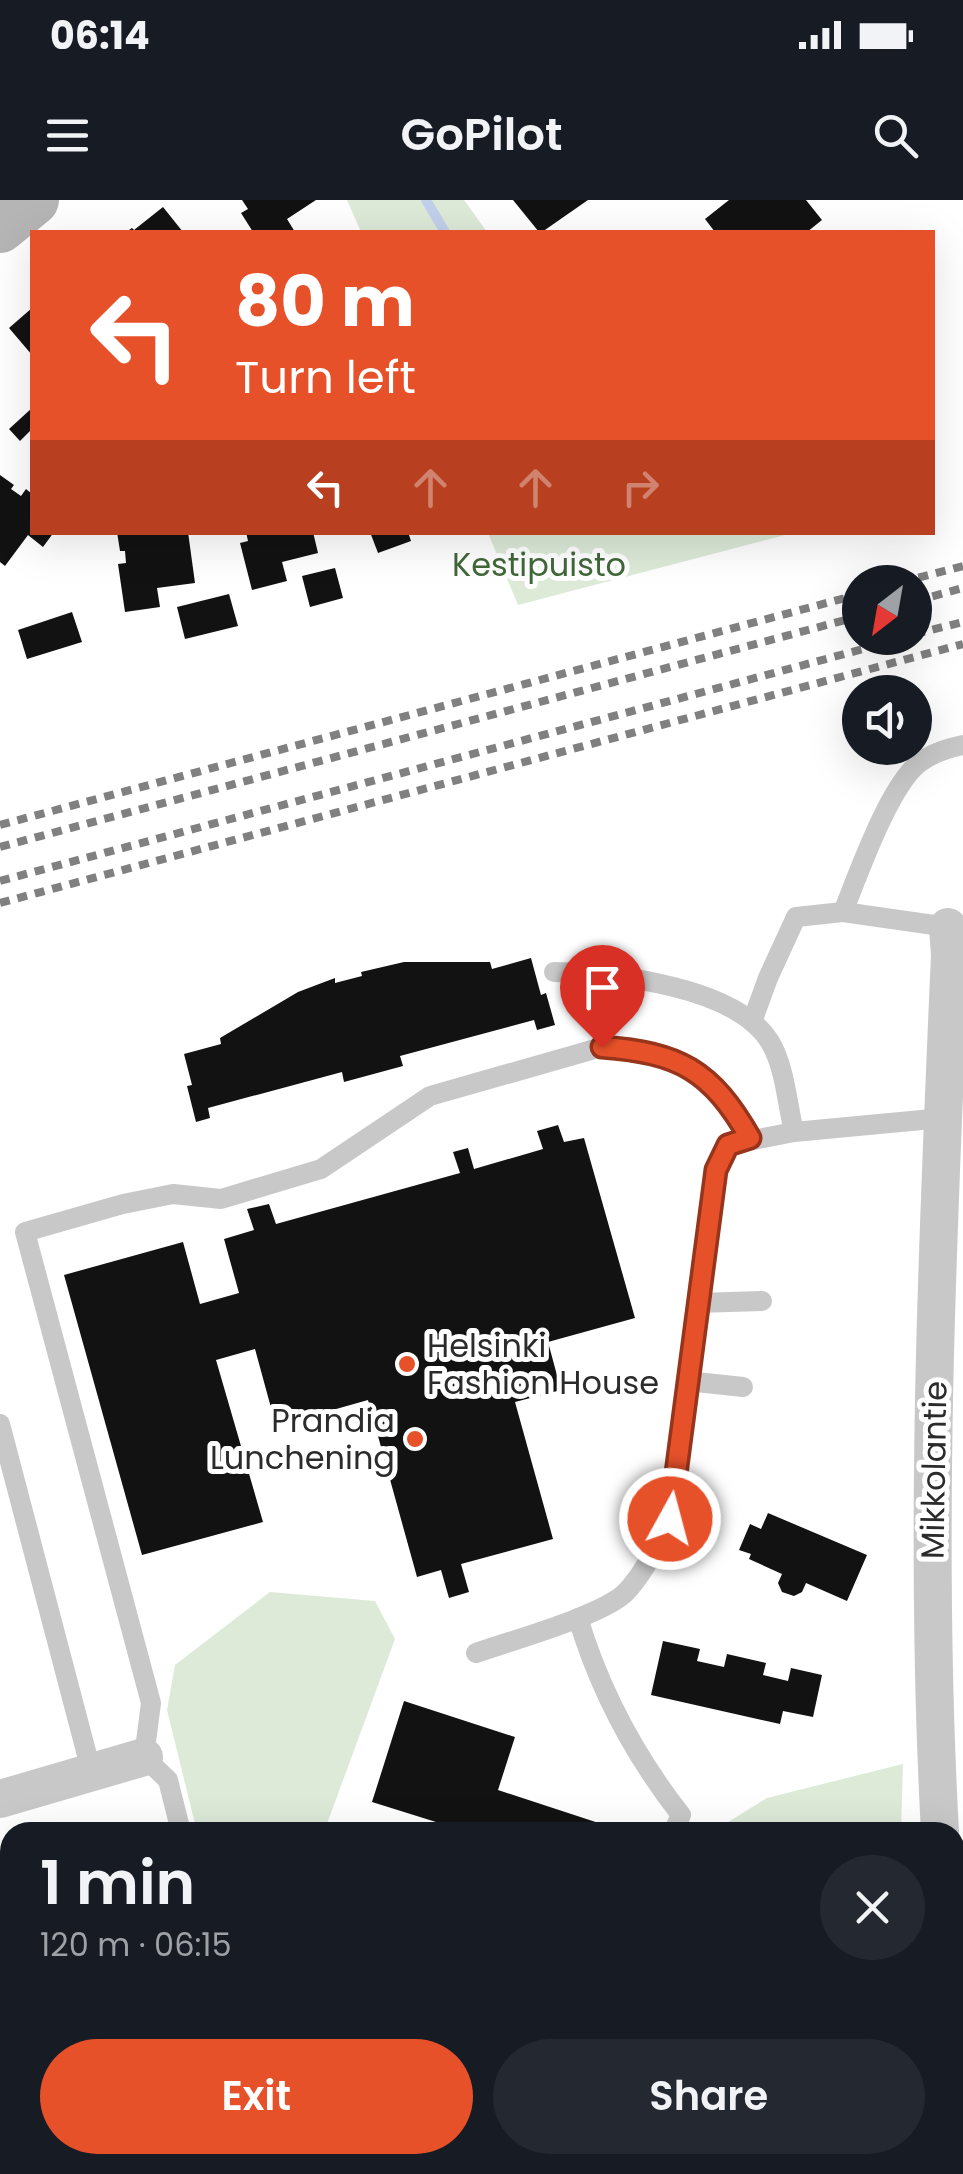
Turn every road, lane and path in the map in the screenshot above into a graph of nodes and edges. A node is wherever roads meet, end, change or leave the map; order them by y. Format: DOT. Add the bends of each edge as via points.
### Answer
graph roads {
  1 [pos="33,200"];
  2 [pos="0,227"];
  3 [pos="963,745"];
  4 [pos="843,912"];
  5 [pos="948,927"];
  6 [pos="554,972"];
  7 [pos="752,1022"];
  8 [pos="942,1118"];
  9 [pos="794,1132"];
  10 [pos="750,1138"];
  11 [pos="762,1301"];
  12 [pos="697,1303"];
  13 [pos="687,1381"];
  14 [pos="743,1387"];
  15 [pos="0,1424"];
  16 [pos="578,1618"];
  17 [pos="476,1653"];
  18 [pos="144,1756"];
  19 [pos="92,1774"];
  20 [pos="0,1800"];
  21 [pos="178,1822"];
  22 [pos="677,1822"];
  23 [pos="939,1822"];
  1 -- 2 [label="street"];
  3 -- 4 [label="lane" via="909,772"];
  4 -- 5 [label="lane"];
  4 -- 7 [label="lane" via="796,918"];
  5 -- 8 [label="street, Mikkolantie"];
  6 -- 7 [label="lane" via="599,972 680,988"];
  7 -- 9 [label="lane" via="779,1064"];
  8 -- 9 [label="lane"];
  8 -- 23 [label="street, Mikkolantie" via="931,1499"];
  9 -- 10 [label="lane"];
  10 -- 12 [label="lane" via="728,1145 716,1170"];
  10 -- 18 [label="lane" via="730,1103 694,1072 644,1051 602,1047 430,1096 321,1169 221,1199 173,1194 26,1232 151,1703"];
  11 -- 12 [label="lane"];
  12 -- 13 [label="lane"];
  13 -- 14 [label="lane"];
  13 -- 16 [label="lane" via="674,1407 670,1519 624,1596"];
  15 -- 19 [label="lane"];
  16 -- 17 [label="lane"];
  16 -- 22 [label="lane" via="594,1670 626,1735 681,1815"];
  18 -- 19 [label="street"];
  18 -- 21 [label="lane" via="168,1780"];
  19 -- 20 [label="street"];
}
